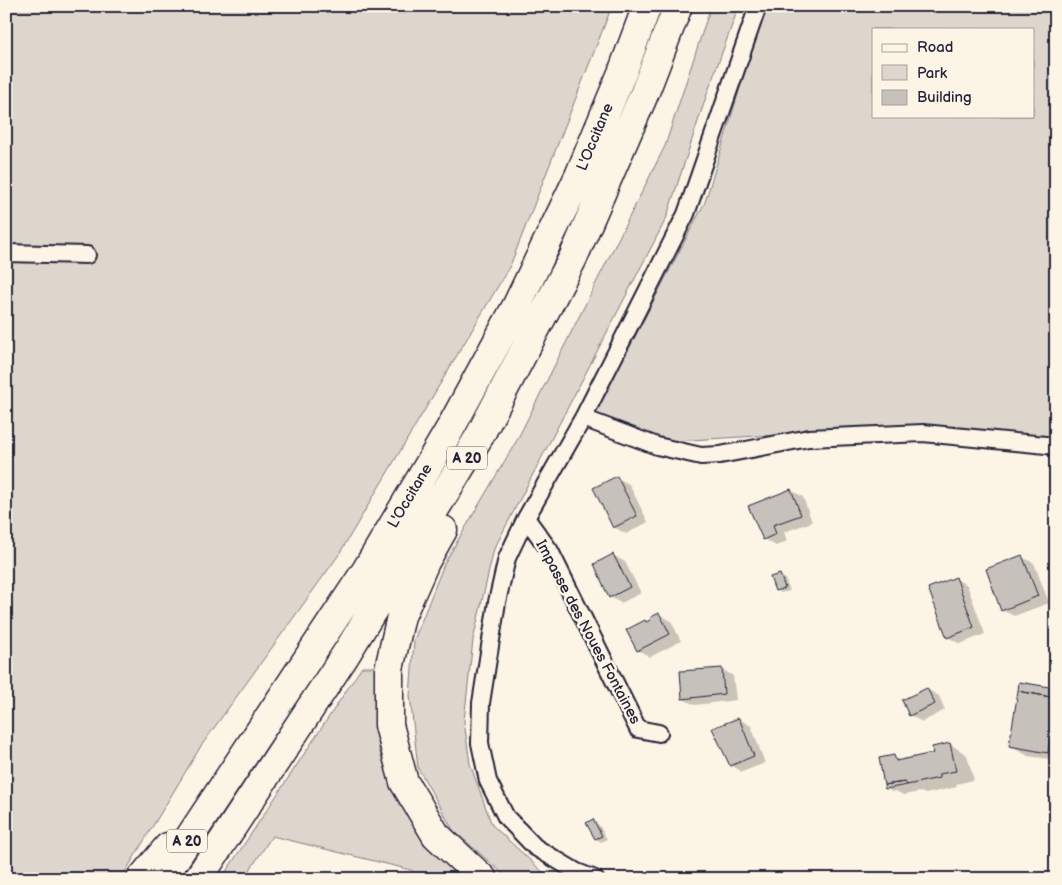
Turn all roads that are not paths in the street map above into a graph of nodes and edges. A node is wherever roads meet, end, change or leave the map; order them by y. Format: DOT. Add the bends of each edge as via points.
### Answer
graph roads {
  1 [pos="647,6"];
  2 [pos="678,6"];
  3 [pos="758,6"];
  4 [pos="6,253"];
  5 [pos="87,255"];
  6 [pos="583,418"];
  7 [pos="479,437"];
  8 [pos="1056,446"];
  9 [pos="526,518"];
  10 [pos="659,733"];
  11 [pos="212,804"];
  12 [pos="141,879"];
  13 [pos="162,879"];
  14 [pos="198,879"];
  15 [pos="483,879"];
  16 [pos="596,879"];
  1 -- 11 [label="highway, L'Occitane / A 20" via="579,176 516,307 450,429 367,569"];
  2 -- 7 [label="highway, L'Occitane / A 20" via="645,92 573,258"];
  3 -- 6 [label="street" via="686,214"];
  4 -- 5 [label="street"];
  6 -- 8 [label="street" via="656,446 700,456 809,438 923,433"];
  6 -- 9 [label="street"];
  7 -- 14 [label="highway, L'Occitane / A 20" via="346,654"];
  7 -- 15 [label="highway" via="471,480 425,562 401,616 389,669 389,725 404,782 436,835"];
  9 -- 10 [label="street, Impasse des Noues Fontaines" via="550,551 638,729"];
  9 -- 16 [label="street" via="507,558 497,602 481,703 480,743 488,781 506,817 535,847 577,872"];
  11 -- 12 [label="highway" via="160,855"];
  11 -- 13 [label="highway, L'Occitane / A 20"];
}
